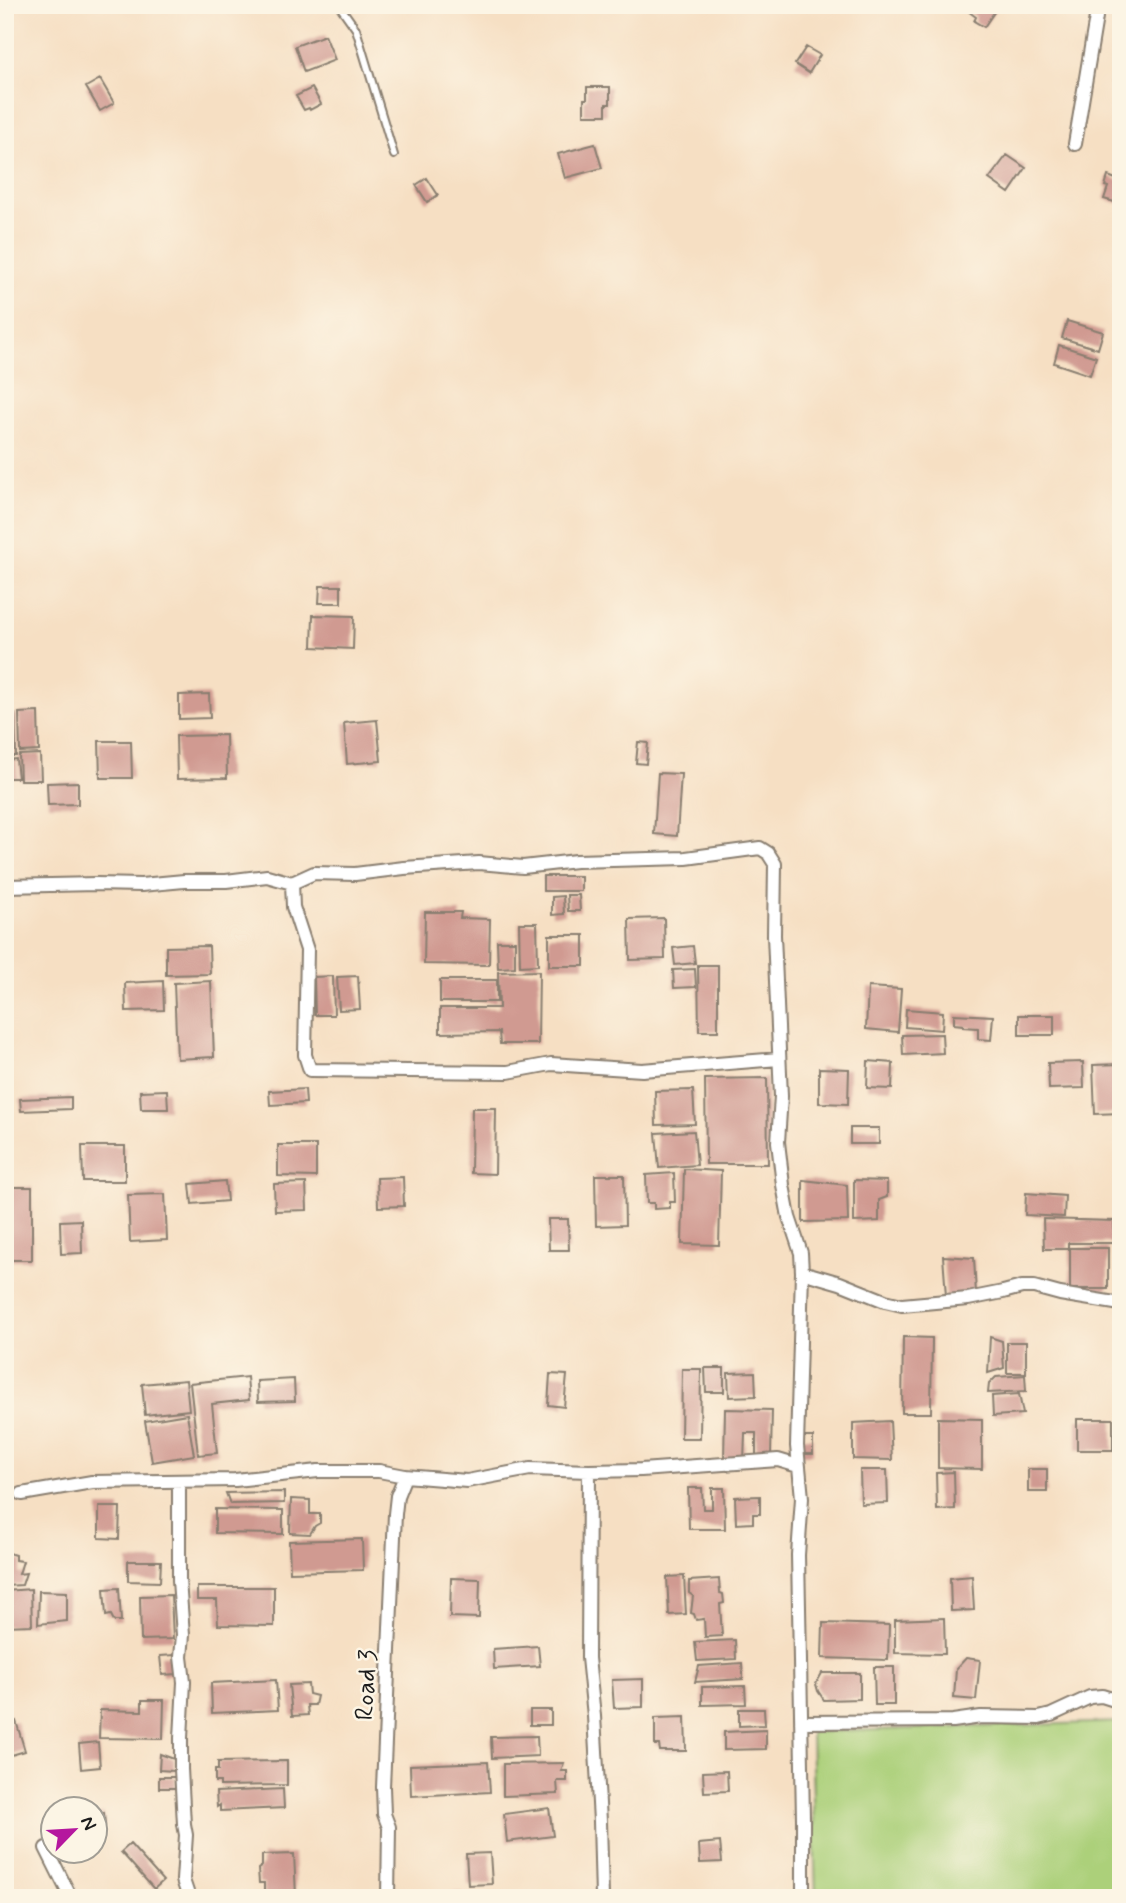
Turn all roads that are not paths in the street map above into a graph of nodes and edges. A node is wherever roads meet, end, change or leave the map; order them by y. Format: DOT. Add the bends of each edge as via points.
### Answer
graph roads {
  1 [pos="339,5"];
  2 [pos="1098,5"];
  3 [pos="1075,144"];
  4 [pos="394,155"];
  5 [pos="292,883"];
  6 [pos="5,886"];
  7 [pos="779,1059"];
  8 [pos="802,1272"];
  9 [pos="1121,1304"];
  10 [pos="797,1446"];
  11 [pos="778,1460"];
  12 [pos="798,1466"];
  13 [pos="589,1471"];
  14 [pos="405,1476"];
  15 [pos="179,1481"];
  16 [pos="22,1494"];
  17 [pos="1121,1702"];
  18 [pos="801,1722"];
  19 [pos="54,1864"];
  20 [pos="71,1898"];
  21 [pos="189,1898"];
  22 [pos="388,1898"];
  23 [pos="602,1898"];
  24 [pos="803,1898"];
  1 -- 4 [label="lane" via="356,29"];
  2 -- 3 [label="street"];
  5 -- 6 [label="street" via="267,876 141,885"];
  5 -- 7 [label="street" via="293,907 307,950 305,1055 310,1070 508,1072 551,1064 642,1070"];
  5 -- 7 [label="street" via="314,873 686,858 760,848 775,864"];
  7 -- 8 [label="street" via="778,1142"];
  8 -- 9 [label="street" via="902,1305 968,1299 1022,1287"];
  8 -- 10 [label="street"];
  10 -- 11 [label="street"];
  10 -- 12 [label="street"];
  11 -- 12 [label="street"];
  11 -- 13 [label="street"];
  12 -- 18 [label="street" via="802,1498 798,1555"];
  13 -- 14 [label="street" via="530,1469 467,1481"];
  13 -- 23 [label="street" via="588,1658"];
  14 -- 15 [label="street" via="318,1471"];
  14 -- 22 [label="street, Road 3" via="397,1496 383,1787 389,1827"];
  15 -- 16 [label="street" via="92,1482"];
  15 -- 21 [label="street" via="183,1880"];
  17 -- 18 [label="street" via="1090,1697 1039,1717"];
  18 -- 24 [label="street"];
  19 -- 20 [label="street"];
}
